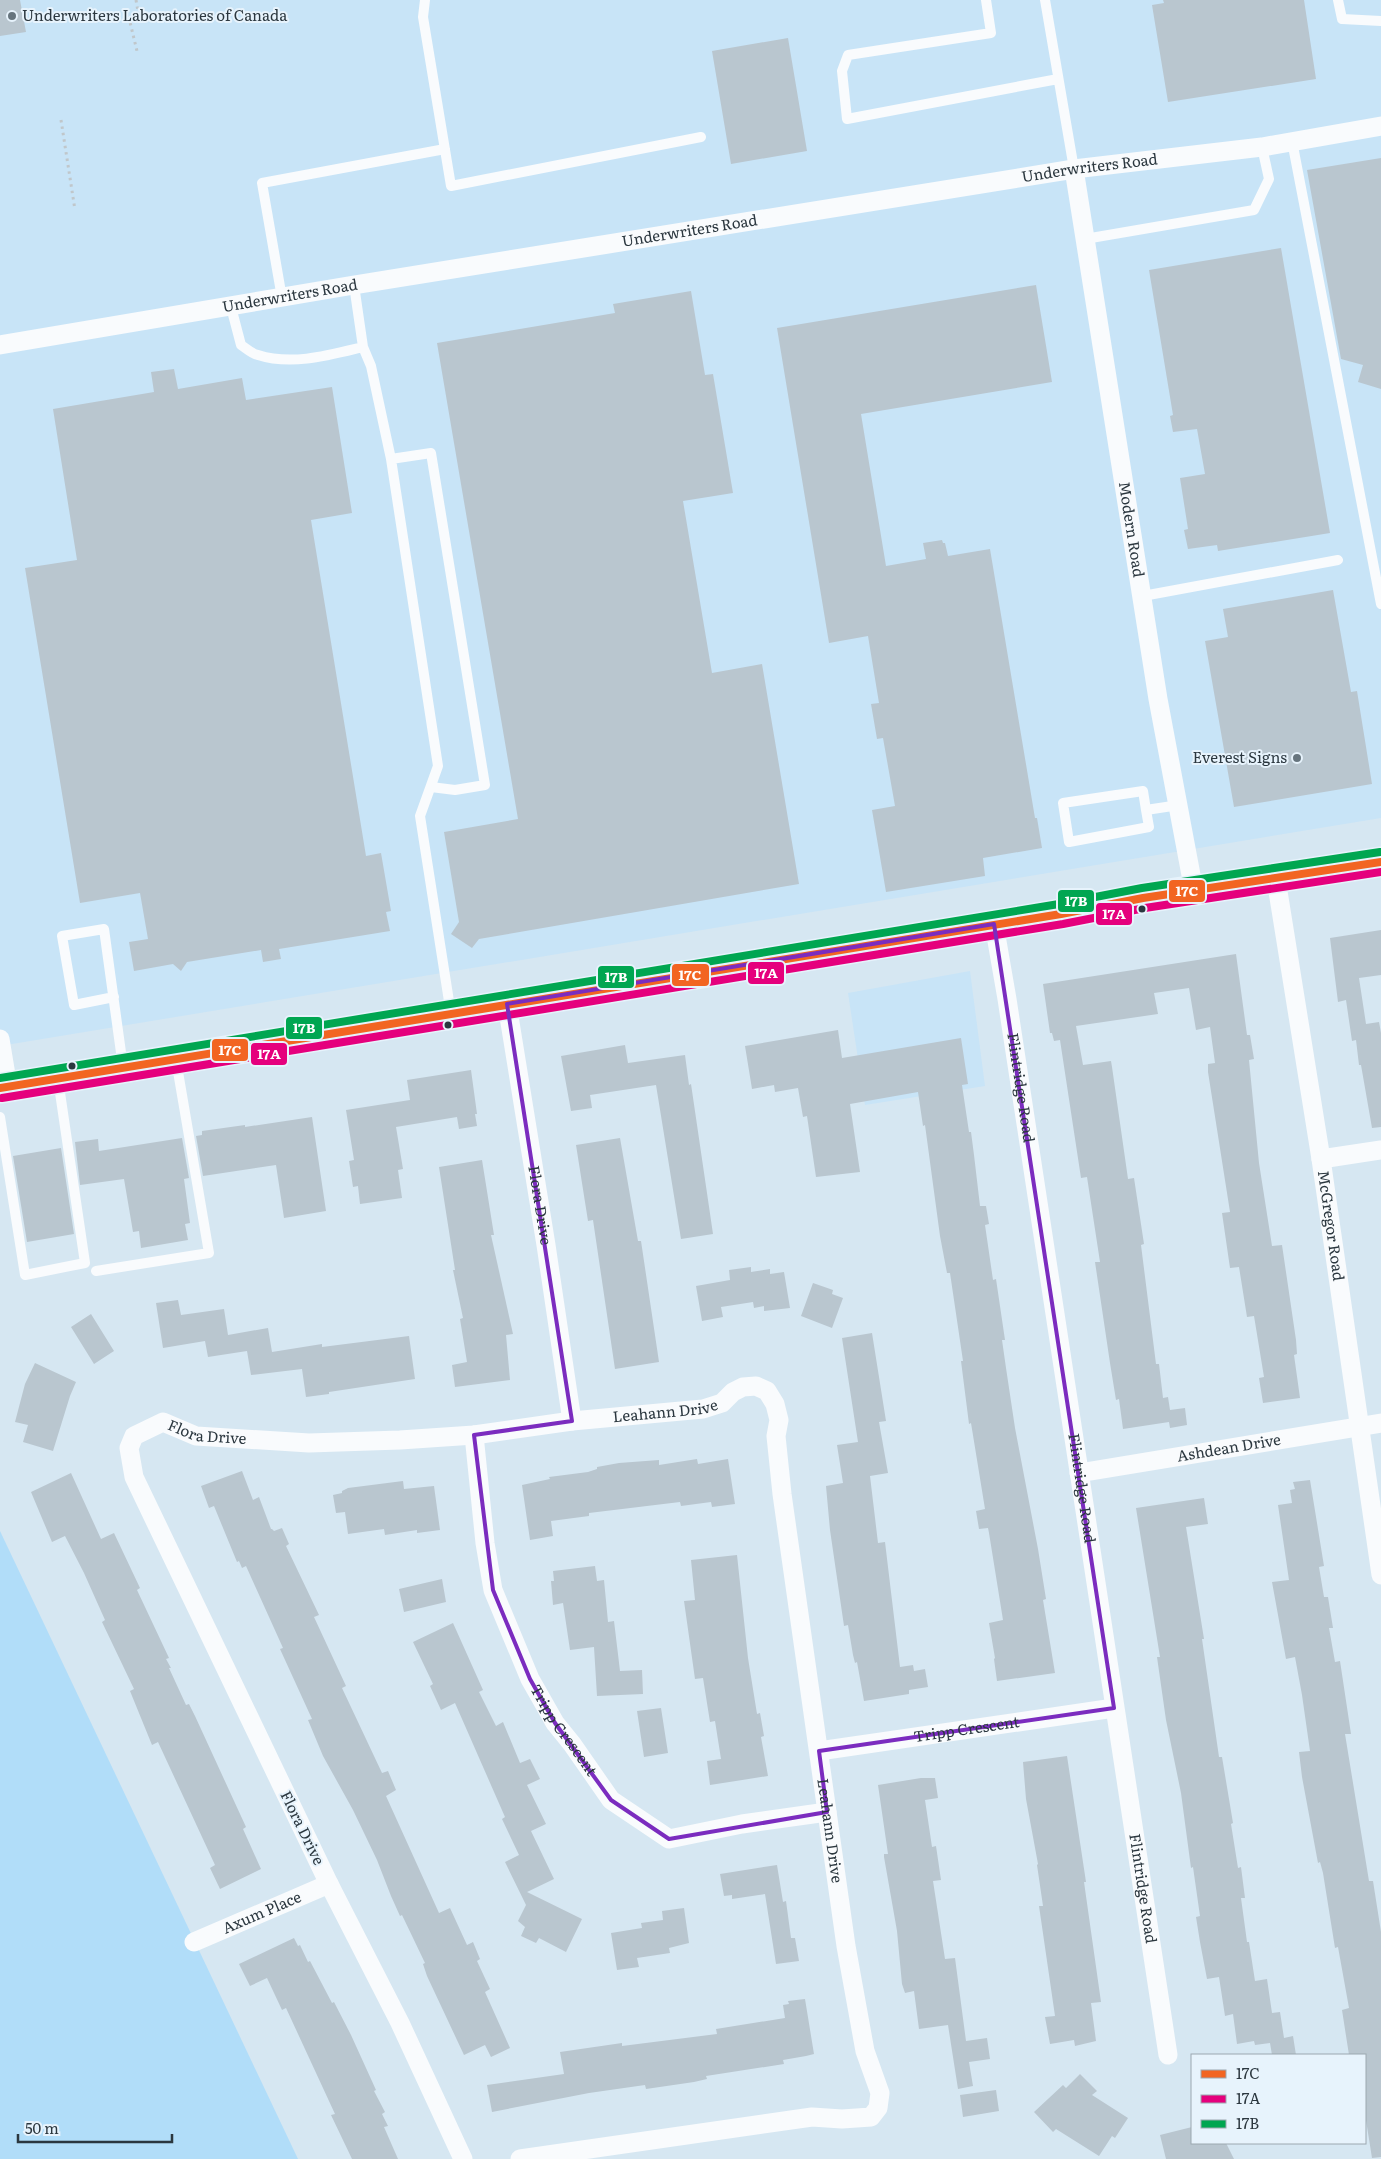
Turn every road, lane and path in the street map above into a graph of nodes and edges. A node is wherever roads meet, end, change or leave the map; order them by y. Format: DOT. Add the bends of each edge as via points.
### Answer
graph roads {
  1 [pos="136,0"];
  2 [pos="425,0"];
  3 [pos="986,0"];
  4 [pos="1044,0"];
  5 [pos="1338,0"];
  6 [pos="1381,20"];
  7 [pos="137,51"];
  8 [pos="1058,79"];
  9 [pos="61,120"];
  10 [pos="1381,126"];
  11 [pos="701,137"];
  12 [pos="1292,141"];
  13 [pos="1262,147"];
  14 [pos="445,149"];
  15 [pos="1074,169"];
  16 [pos="75,210"];
  17 [pos="1085,239"];
  18 [pos="354,285"];
  19 [pos="282,298"];
  20 [pos="231,307"];
  21 [pos="0,346"];
  22 [pos="363,347"];
  23 [pos="392,459"];
  24 [pos="1338,560"];
  25 [pos="1143,596"];
  26 [pos="1381,604"];
  27 [pos="431,787"];
  28 [pos="1179,805"];
  29 [pos="1146,810"];
  30 [pos="1381,862"];
  31 [pos="1276,879"];
  32 [pos="1194,890"];
  33 [pos="994,924"];
  34 [pos="114,996"];
  35 [pos="507,1004"];
  36 [pos="452,1015"];
  37 [pos="0,1039"];
  38 [pos="176,1059"];
  39 [pos="123,1068"];
  40 [pos="57,1078"];
  41 [pos="4,1087"];
  42 [pos="0,1117"];
  43 [pos="1381,1150"];
  44 [pos="1321,1159"];
  45 [pos="96,1271"];
  46 [pos="572,1421"];
  47 [pos="1381,1423"];
  48 [pos="1361,1426"];
  49 [pos="474,1434"];
  50 [pos="1079,1472"];
  51 [pos="1381,1575"];
  52 [pos="1114,1708"];
  53 [pos="820,1751"];
  54 [pos="827,1812"];
  55 [pos="329,1884"];
  56 [pos="194,1942"];
  57 [pos="1168,2055"];
  58 [pos="463,2159"];
  59 [pos="520,2159"];
  1 -- 7 [label="path" via="139,17 129,18"];
  2 -- 14 [label="lane" via="423,17"];
  3 -- 8 [label="lane" via="991,33 848,55 842,71 847,119"];
  4 -- 8 [label="lane"];
  5 -- 6 [label="lane" via="1342,19"];
  8 -- 15 [label="lane"];
  9 -- 16 [label="path"];
  10 -- 12 [label="street, Underwriters Road"];
  11 -- 14 [label="lane" via="451,186"];
  12 -- 13 [label="street, Underwriters Road"];
  12 -- 26 [label="lane"];
  13 -- 15 [label="street, Underwriters Road"];
  13 -- 17 [label="lane" via="1269,179 1254,210"];
  14 -- 19 [label="lane" via="262,183"];
  15 -- 17 [label="street, Modern Road"];
  15 -- 18 [label="street, Underwriters Road"];
  17 -- 25 [label="street, Modern Road"];
  18 -- 19 [label="street, Underwriters Road"];
  18 -- 22 [label="lane"];
  19 -- 20 [label="street, Underwriters Road"];
  20 -- 21 [label="street, Underwriters Road"];
  20 -- 22 [label="lane" via="241,345 257,355 291,360"];
  22 -- 23 [label="lane" via="371,366"];
  23 -- 27 [label="lane" via="438,766"];
  23 -- 27 [label="lane" via="431,452 486,785 455,790"];
  24 -- 25 [label="lane"];
  25 -- 28 [label="street, Modern Road" via="1158,699"];
  27 -- 36 [label="lane" via="420,816"];
  28 -- 29 [label="lane"];
  28 -- 32 [label="street, Modern Road"];
  29 -- 29 [label="lane" via="1143,790 1063,803 1069,842 1149,828"];
  30 -- 31 [label="main road"];
  31 -- 32 [label="main road"];
  31 -- 44 [label="street, McGregor Road"];
  32 -- 33 [label="main road"];
  33 -- 35 [label="main road"];
  33 -- 50 [label="street, Flintridge Road"];
  34 -- 34 [label="lane" via="104,929 62,936 74,1005"];
  34 -- 39 [label="lane"];
  35 -- 36 [label="main road"];
  35 -- 46 [label="street, Flora Drive"];
  36 -- 38 [label="main road"];
  37 -- 41 [label="street"];
  38 -- 39 [label="main road"];
  38 -- 45 [label="lane" via="209,1253"];
  39 -- 40 [label="main road"];
  40 -- 41 [label="main road"];
  40 -- 42 [label="lane" via="85,1264 25,1275"];
  43 -- 44 [label="street"];
  44 -- 48 [label="street, McGregor Road"];
  46 -- 49 [label="street, Flora Drive"];
  46 -- 53 [label="street, Leahann Drive" via="702,1409 722,1403 743,1387 756,1386 767,1391 779,1420 776,1436 782,1494"];
  47 -- 48 [label="street, Ashdean Drive"];
  48 -- 50 [label="street, Ashdean Drive"];
  48 -- 51 [label="street, McGregor Road"];
  49 -- 54 [label="street, Tripp Crescent" via="493,1590 530,1680 555,1723 611,1800 669,1839"];
  49 -- 55 [label="street, Flora Drive" via="310,1443 196,1436 164,1422 134,1436 129,1448 134,1477"];
  50 -- 52 [label="street, Flintridge Road"];
  52 -- 53 [label="street, Tripp Crescent"];
  52 -- 57 [label="street, Flintridge Road"];
  53 -- 54 [label="street, Leahann Drive"];
  54 -- 59 [label="street, Leahann Drive" via="864,2051 880,2093 878,2108 871,2117 812,2118"];
  55 -- 56 [label="street, Axum Place"];
  55 -- 58 [label="street, Flora Drive" via="400,2023"];
}
